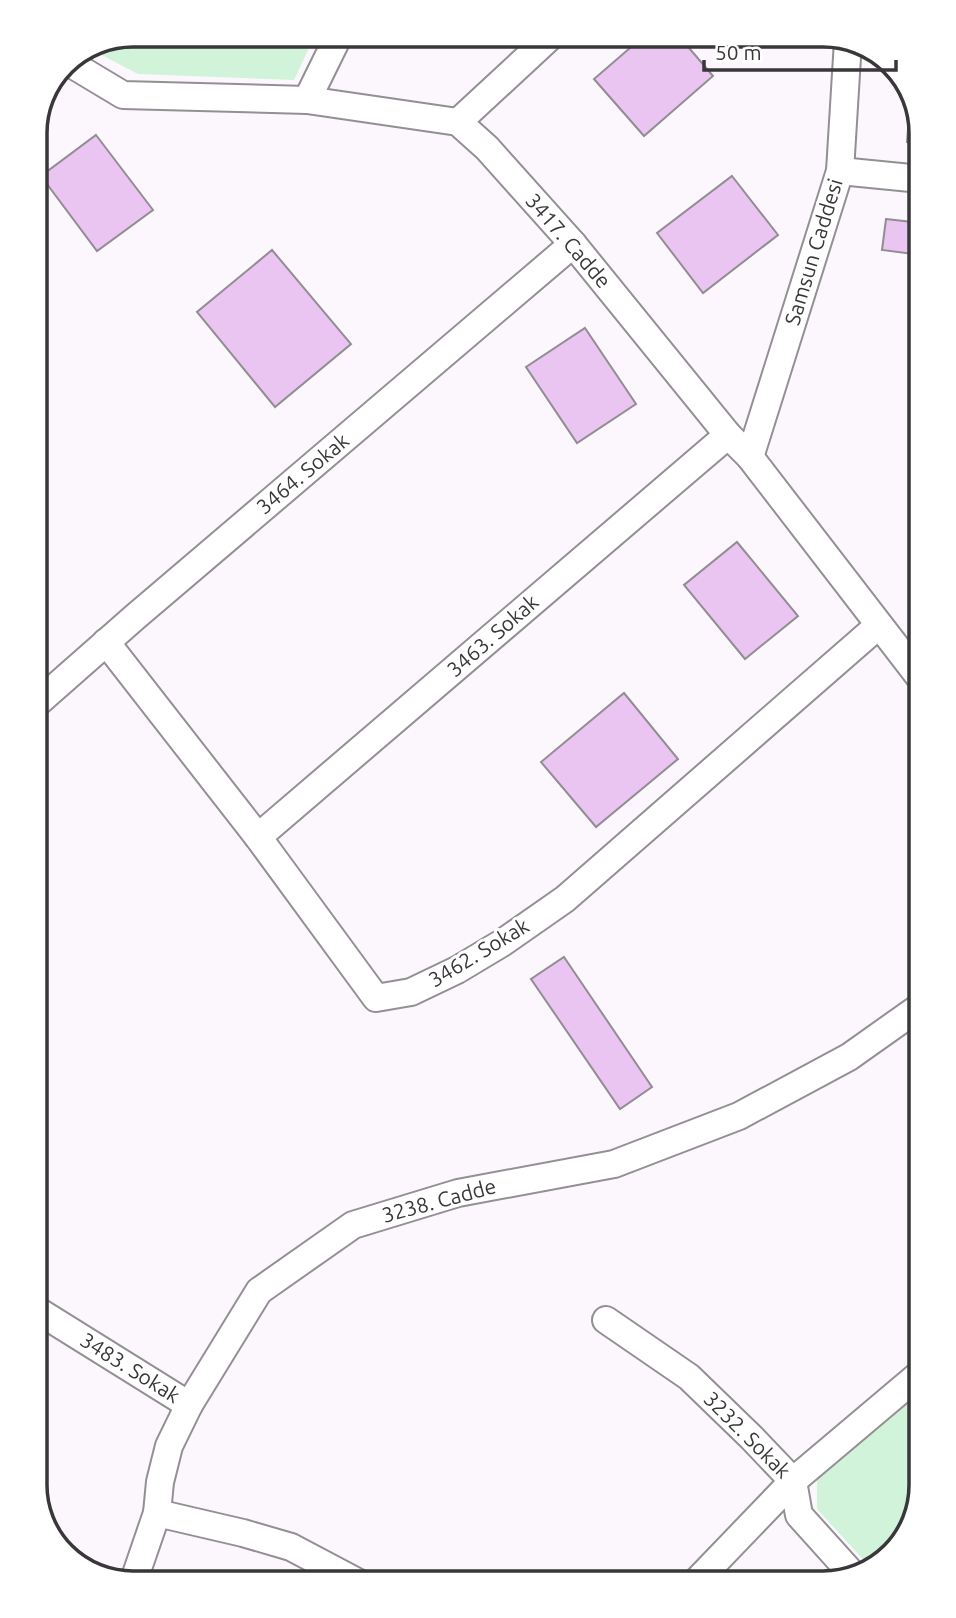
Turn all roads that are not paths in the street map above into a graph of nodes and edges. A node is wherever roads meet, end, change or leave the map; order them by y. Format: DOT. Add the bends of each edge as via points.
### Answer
graph roads {
  1 [pos="333,47"];
  2 [pos="539,47"];
  3 [pos="847,51"];
  4 [pos="78,68"];
  5 [pos="307,100"];
  6 [pos="458,122"];
  7 [pos="840,171"];
  8 [pos="909,178"];
  9 [pos="573,244"];
  10 [pos="728,435"];
  11 [pos="750,457"];
  12 [pos="879,625"];
  13 [pos="106,642"];
  14 [pos="909,664"];
  15 [pos="47,694"];
  16 [pos="258,837"];
  17 [pos="909,1014"];
  18 [pos="47,1316"];
  19 [pos="606,1320"];
  20 [pos="909,1384"];
  21 [pos="189,1405"];
  22 [pos="793,1481"];
  23 [pos="157,1513"];
  24 [pos="846,1567"];
  25 [pos="137,1571"];
  26 [pos="336,1571"];
  27 [pos="707,1571"];
  1 -- 5 [label="street"];
  2 -- 6 [label="street"];
  3 -- 7 [label="street, Samsun Caddesi"];
  4 -- 5 [label="street" via="122,95"];
  5 -- 6 [label="street"];
  6 -- 9 [label="street, 3417. Cadde"];
  7 -- 8 [label="street"];
  7 -- 11 [label="street, Samsun Caddesi"];
  9 -- 10 [label="street, 3417. Cadde"];
  9 -- 13 [label="street, 3464. Sokak"];
  10 -- 11 [label="street, 3417. Cadde"];
  10 -- 16 [label="street, 3463. Sokak"];
  11 -- 12 [label="street, 3417. Cadde"];
  12 -- 14 [label="street, 3417. Cadde"];
  12 -- 16 [label="street, 3462. Sokak" via="565,899 502,943 411,992 376,998"];
  13 -- 15 [label="street, 3464. Sokak"];
  13 -- 16 [label="street, 3462. Sokak"];
  17 -- 21 [label="street, 3238. Cadde" via="849,1057 739,1116 614,1164 458,1193 353,1225 259,1291"];
  18 -- 21 [label="street, 3483. Sokak"];
  19 -- 22 [label="street, 3232. Sokak" via="689,1377"];
  20 -- 22 [label="street"];
  21 -- 23 [label="street, 3238. Cadde" via="169,1446"];
  22 -- 24 [label="street, 3232. Sokak" via="799,1515"];
  22 -- 27 [label="street"];
  23 -- 25 [label="street, 3238. Cadde"];
  23 -- 26 [label="street" via="243,1532 291,1548"];
}
